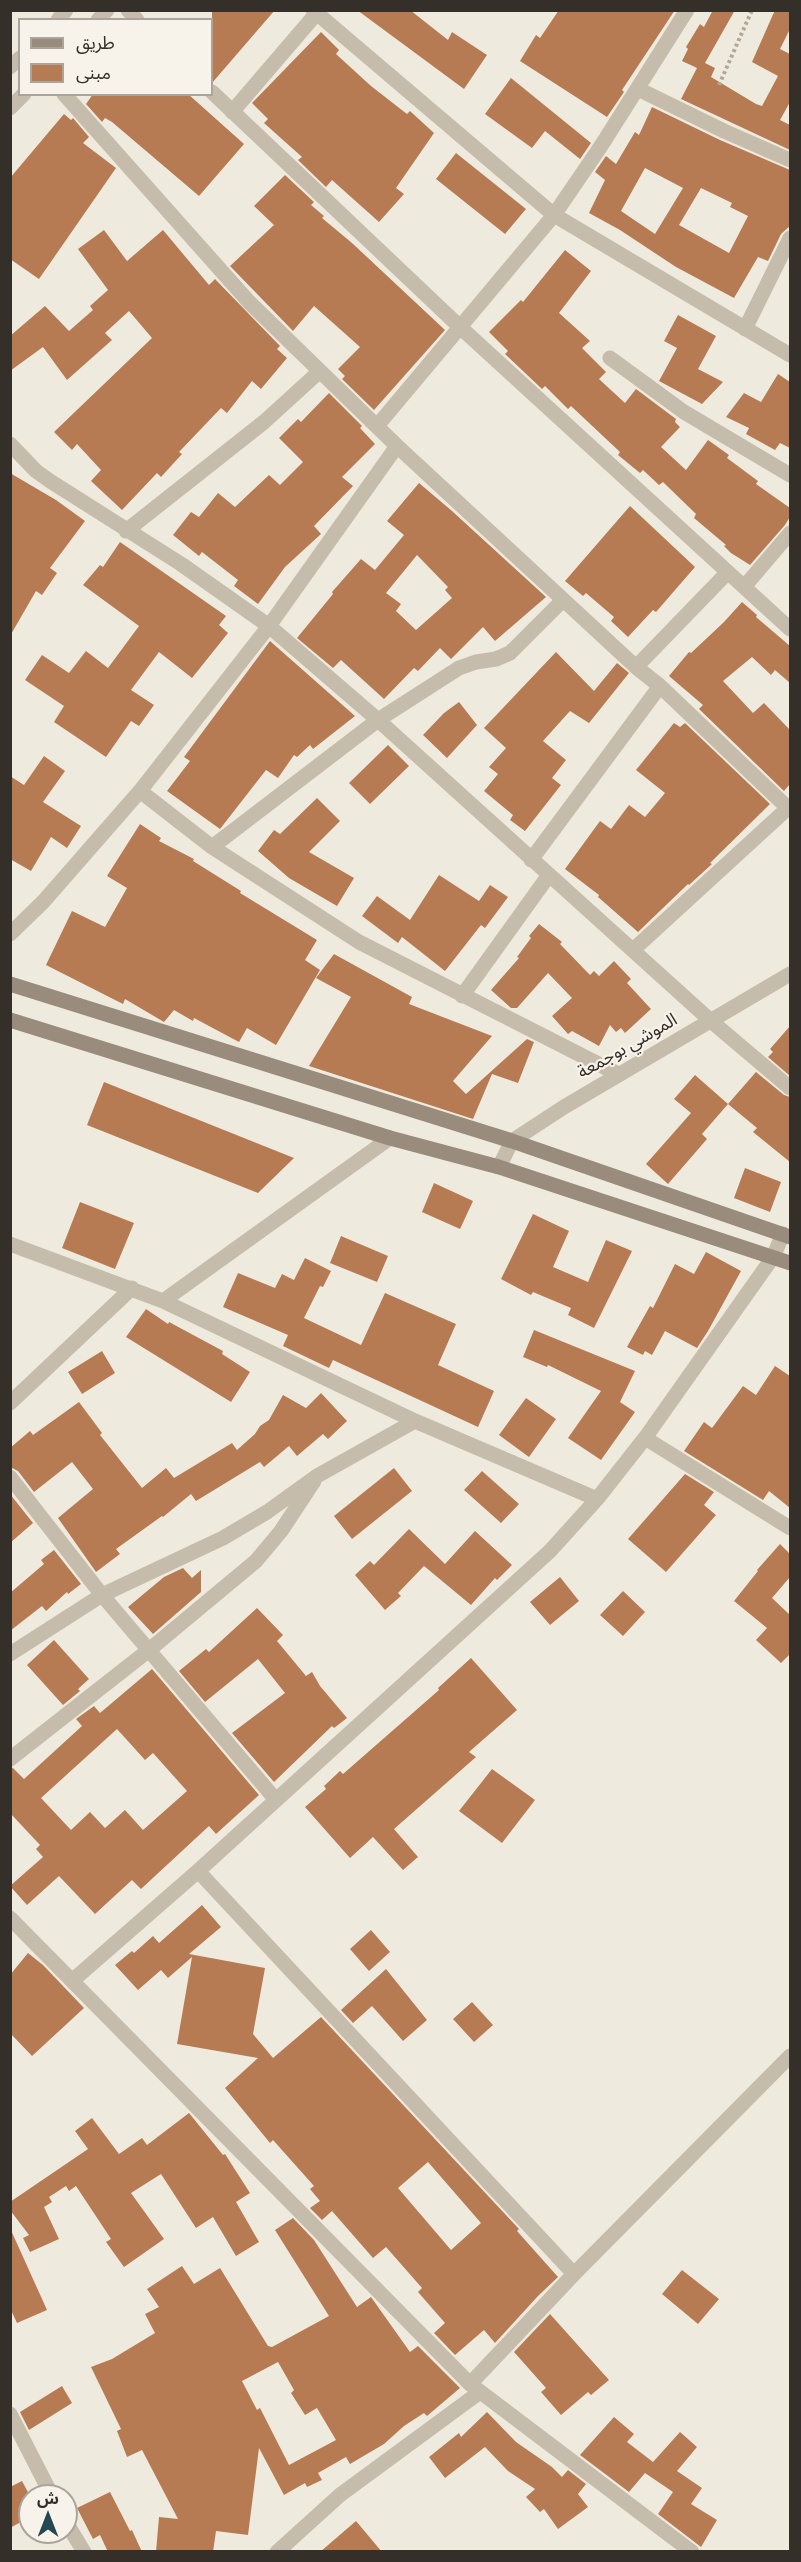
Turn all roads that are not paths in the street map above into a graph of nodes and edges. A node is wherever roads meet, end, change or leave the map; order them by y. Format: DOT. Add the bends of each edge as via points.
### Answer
graph roads {
  1 [pos="687,10"];
  2 [pos="314,12"];
  3 [pos="638,89"];
  4 [pos="213,93"];
  5 [pos="22,96"];
  6 [pos="66,96"];
  7 [pos="10,108"];
  8 [pos="232,112"];
  9 [pos="790,160"];
  10 [pos="554,214"];
  11 [pos="790,238"];
  12 [pos="460,327"];
  13 [pos="745,329"];
  14 [pos="790,354"];
  15 [pos="610,358"];
  16 [pos="320,371"];
  17 [pos="377,426"];
  18 [pos="10,444"];
  19 [pos="397,446"];
  20 [pos="790,475"];
  21 [pos="126,531"];
  22 [pos="790,533"];
  23 [pos="726,573"];
  24 [pos="744,587"];
  25 [pos="563,600"];
  26 [pos="269,626"];
  27 [pos="790,630"];
  28 [pos="636,667"];
  29 [pos="660,686"];
  30 [pos="378,720"];
  31 [pos="141,791"];
  32 [pos="789,809"];
  33 [pos="212,847"];
  34 [pos="531,860"];
  35 [pos="549,875"];
  36 [pos="10,934"];
  37 [pos="633,950"];
  38 [pos="790,974"];
  39 [pos="10,984"];
  40 [pos="462,996"];
  41 [pos="10,1020"];
  42 [pos="711,1022"];
  43 [pos="618,1074"];
  44 [pos="790,1088"];
  45 [pos="390,1138"];
  46 [pos="512,1141"];
  47 [pos="499,1167"];
  48 [pos="787,1236"];
  49 [pos="10,1244"];
  50 [pos="773,1257"];
  51 [pos="790,1263"];
  52 [pos="132,1288"];
  53 [pos="164,1300"];
  54 [pos="10,1403"];
  55 [pos="414,1421"];
  56 [pos="645,1438"];
  57 [pos="317,1476"];
  58 [pos="10,1477"];
  59 [pos="597,1499"];
  60 [pos="790,1528"];
  61 [pos="102,1595"];
  62 [pos="149,1650"];
  63 [pos="10,1654"];
  64 [pos="10,1759"];
  65 [pos="276,1800"];
  66 [pos="198,1871"];
  67 [pos="10,1918"];
  68 [pos="72,1981"];
  69 [pos="790,2056"];
  70 [pos="574,2274"];
  71 [pos="475,2388"];
  72 [pos="10,2414"];
  73 [pos="46,2484"];
  74 [pos="277,2552"];
  75 [pos="692,2552"];
  1 -- 3 [label="street"];
  2 -- 8 [label="street"];
  2 -- 10 [label="street"];
  3 -- 9 [label="street"];
  3 -- 10 [label="street"];
  4 -- 8 [label="street"];
  5 -- 7 [label="street"];
  6 -- 16 [label="street" via="249,302"];
  8 -- 12 [label="street"];
  10 -- 12 [label="street"];
  10 -- 13 [label="street"];
  11 -- 13 [label="street"];
  12 -- 17 [label="street"];
  12 -- 23 [label="street"];
  13 -- 14 [label="street"];
  15 -- 20 [label="street" via="684,412"];
  16 -- 17 [label="street"];
  16 -- 21 [label="street" via="264,422"];
  17 -- 19 [label="street"];
  18 -- 21 [label="street" via="43,476"];
  19 -- 25 [label="street"];
  19 -- 26 [label="street"];
  21 -- 26 [label="street"];
  22 -- 24 [label="street"];
  23 -- 24 [label="street"];
  23 -- 28 [label="street"];
  24 -- 27 [label="street"];
  25 -- 28 [label="street"];
  25 -- 30 [label="street" via="510,653 459,668"];
  26 -- 30 [label="street"];
  26 -- 31 [label="street"];
  28 -- 29 [label="street"];
  29 -- 32 [label="street"];
  29 -- 34 [label="street"];
  30 -- 33 [label="street"];
  30 -- 34 [label="street"];
  31 -- 33 [label="street"];
  31 -- 36 [label="street"];
  32 -- 37 [label="street"];
  33 -- 40 [label="street" via="359,942"];
  34 -- 35 [label="street"];
  35 -- 37 [label="street"];
  35 -- 40 [label="street"];
  37 -- 42 [label="street"];
  38 -- 42 [label="street, الموشي بوجمعة"];
  39 -- 46 [label="main road"];
  40 -- 43 [label="street"];
  41 -- 45 [label="main road"];
  42 -- 43 [label="street, الموشي بوجمعة"];
  42 -- 44 [label="street"];
  43 -- 46 [label="street, الموشي بوجمعة"];
  45 -- 47 [label="main road"];
  45 -- 53 [label="street"];
  46 -- 47 [label="street"];
  46 -- 48 [label="main road"];
  47 -- 50 [label="main road"];
  48 -- 50 [label="street"];
  49 -- 52 [label="street"];
  50 -- 51 [label="main road"];
  50 -- 56 [label="street"];
  52 -- 53 [label="street"];
  52 -- 54 [label="street"];
  53 -- 55 [label="street"];
  55 -- 57 [label="street"];
  55 -- 59 [label="street"];
  56 -- 59 [label="street"];
  56 -- 60 [label="street"];
  57 -- 61 [label="street" via="223,1538"];
  57 -- 62 [label="street" via="256,1561"];
  58 -- 61 [label="street"];
  59 -- 65 [label="street" via="550,1551"];
  61 -- 62 [label="street"];
  61 -- 63 [label="street"];
  62 -- 64 [label="street"];
  62 -- 65 [label="street"];
  65 -- 66 [label="street"];
  66 -- 68 [label="street"];
  66 -- 70 [label="street"];
  67 -- 68 [label="street"];
  68 -- 71 [label="street"];
  69 -- 70 [label="street"];
  70 -- 71 [label="street"];
  71 -- 74 [label="street" via="340,2495"];
  71 -- 75 [label="street"];
  72 -- 73 [label="street"];
}
